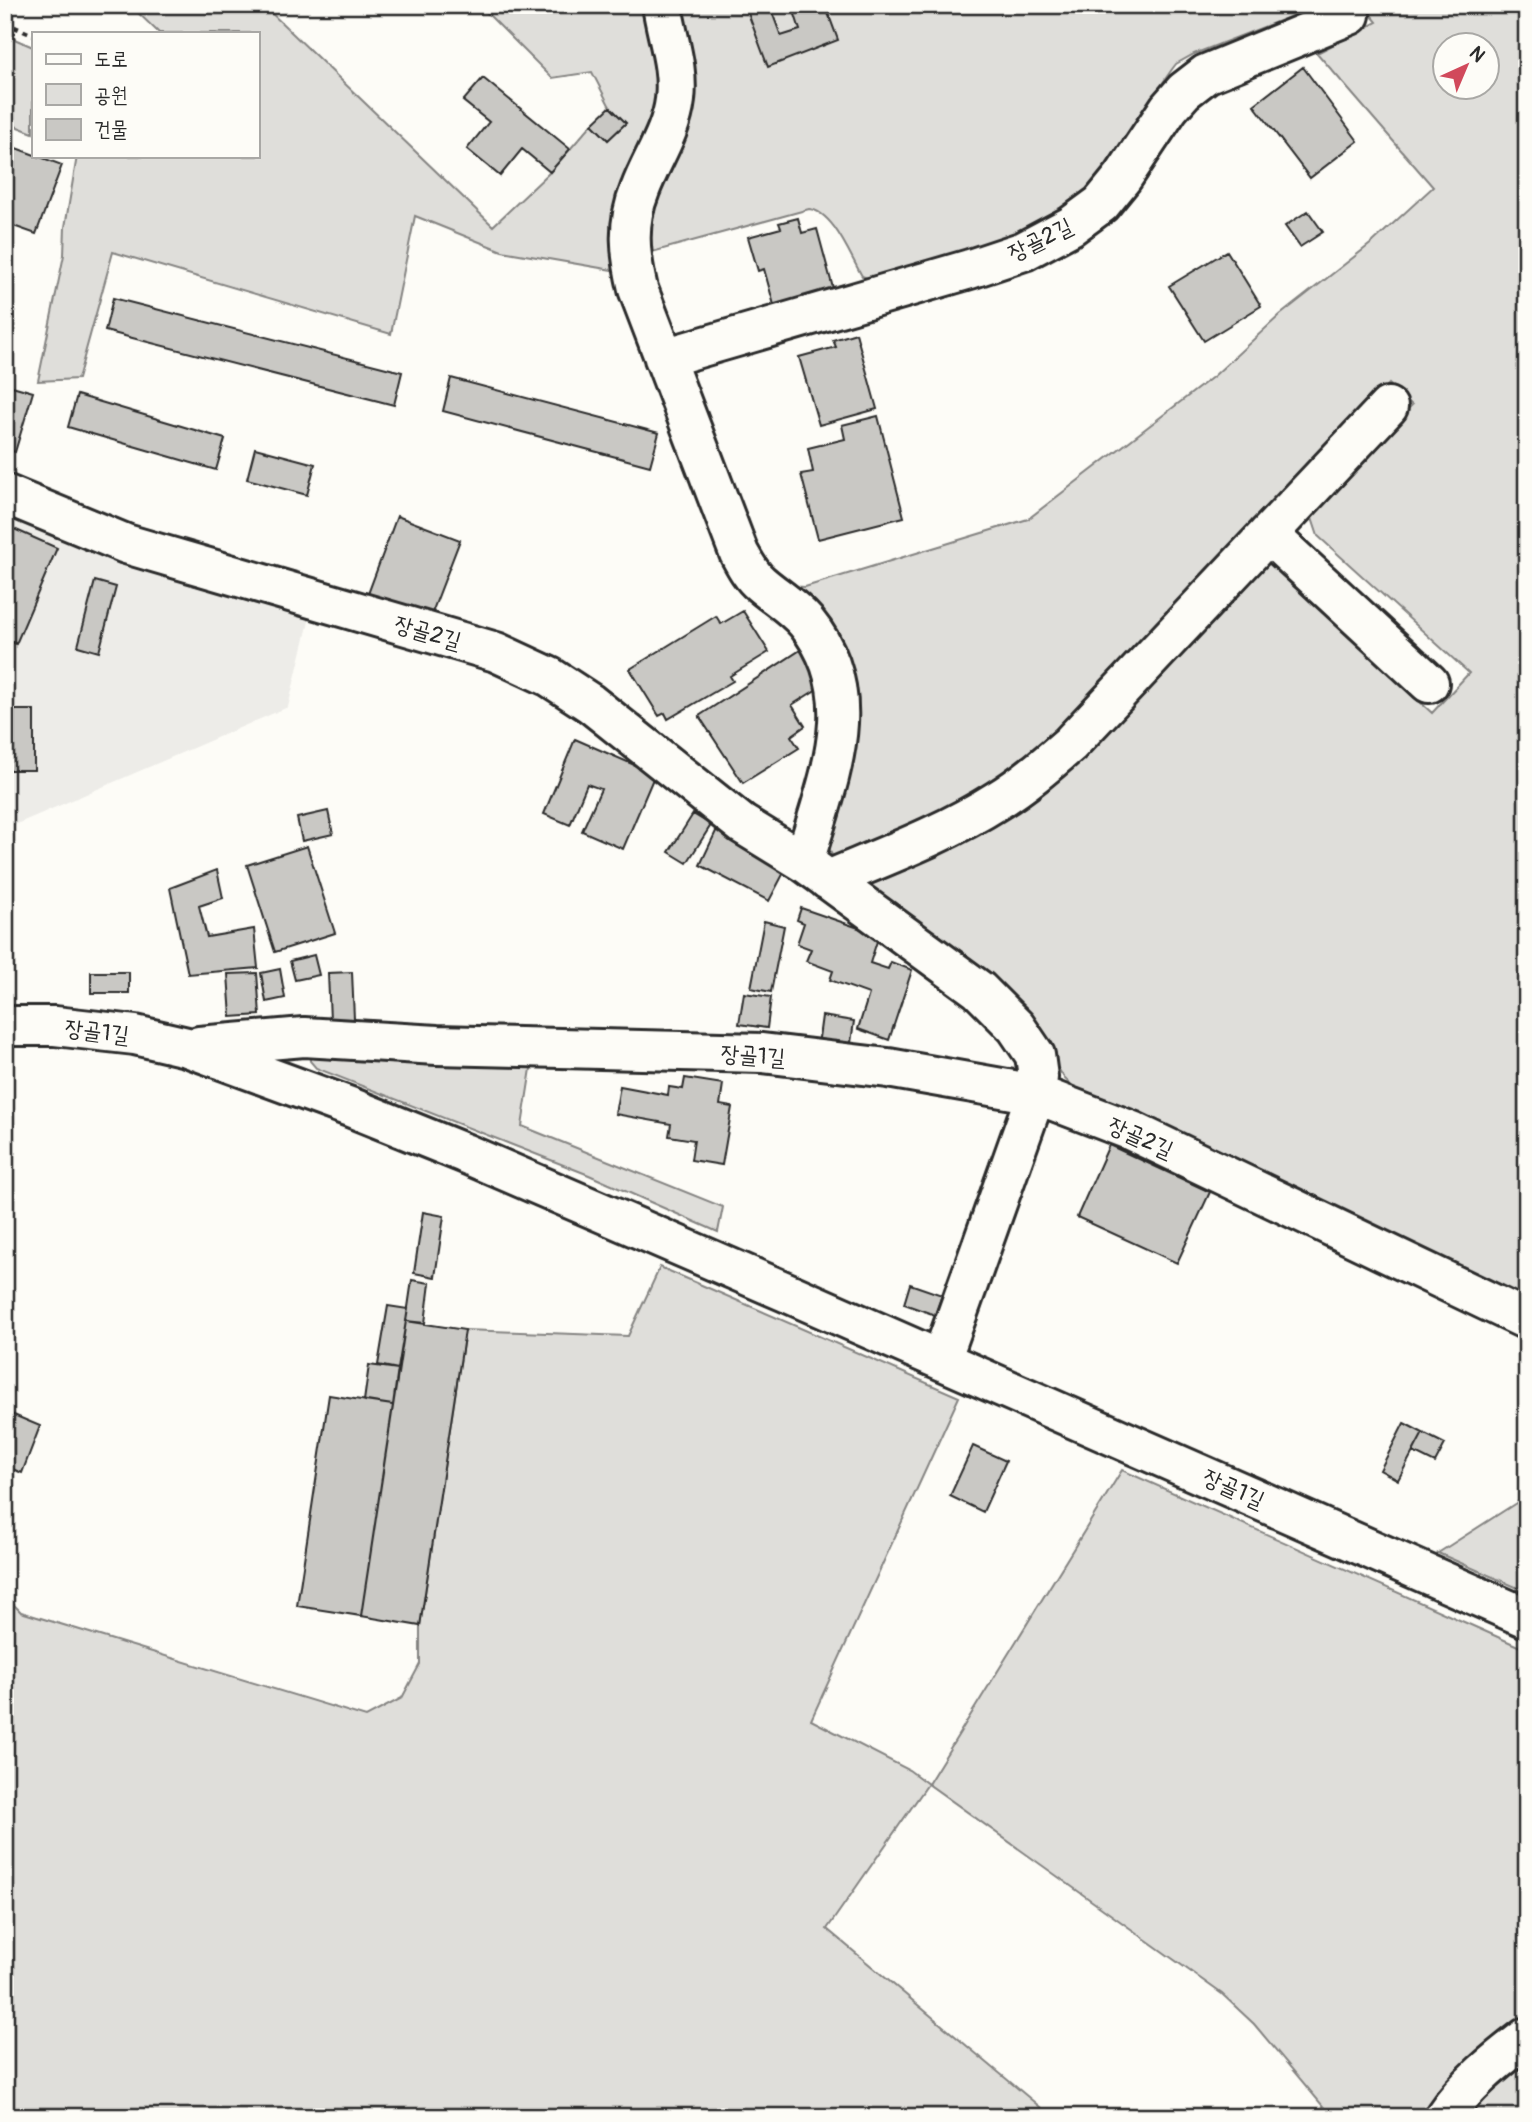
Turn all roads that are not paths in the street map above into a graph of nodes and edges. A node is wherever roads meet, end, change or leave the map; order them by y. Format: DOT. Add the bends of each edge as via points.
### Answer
graph roads {
  1 [pos="662,5"];
  2 [pos="1350,15"];
  3 [pos="664,358"];
  4 [pos="1388,407"];
  5 [pos="5,494"];
  6 [pos="1268,534"];
  7 [pos="1429,683"];
  8 [pos="816,871"];
  9 [pos="5,1026"];
  10 [pos="187,1047"];
  11 [pos="1036,1094"];
  12 [pos="1527,1320"];
  13 [pos="941,1360"];
  14 [pos="1527,1618"];
  15 [pos="1527,2037"];
  16 [pos="1444,2117"];
  1 -- 3 [label="street" via="677,80 675,102 632,212 630,233 638,289"];
  2 -- 3 [label="street, 장골2길" via="1206,74 1169,108 1101,204 1024,251"];
  3 -- 8 [label="street" via="739,553 760,583 808,624 834,670 839,697 837,736"];
  4 -- 6 [label="street"];
  5 -- 8 [label="street, 장골2길" via="126,544 496,652 590,703 742,824"];
  6 -- 7 [label="street"];
  6 -- 8 [label="street" via="1070,744 1034,775 997,801 895,853"];
  8 -- 11 [label="street, 장골2길" via="979,990 1016,1027 1035,1055"];
  9 -- 10 [label="street, 장골1길" via="124,1033"];
  10 -- 11 [label="street, 장골1길" via="304,1037 762,1053 888,1068"];
  10 -- 13 [label="street, 장골1길" via="464,1153"];
  11 -- 12 [label="street, 장골2길" via="1132,1132"];
  11 -- 13 [label="street"];
  13 -- 14 [label="street, 장골1길"];
  15 -- 16 [label="street" via="1495,2062"];
}
